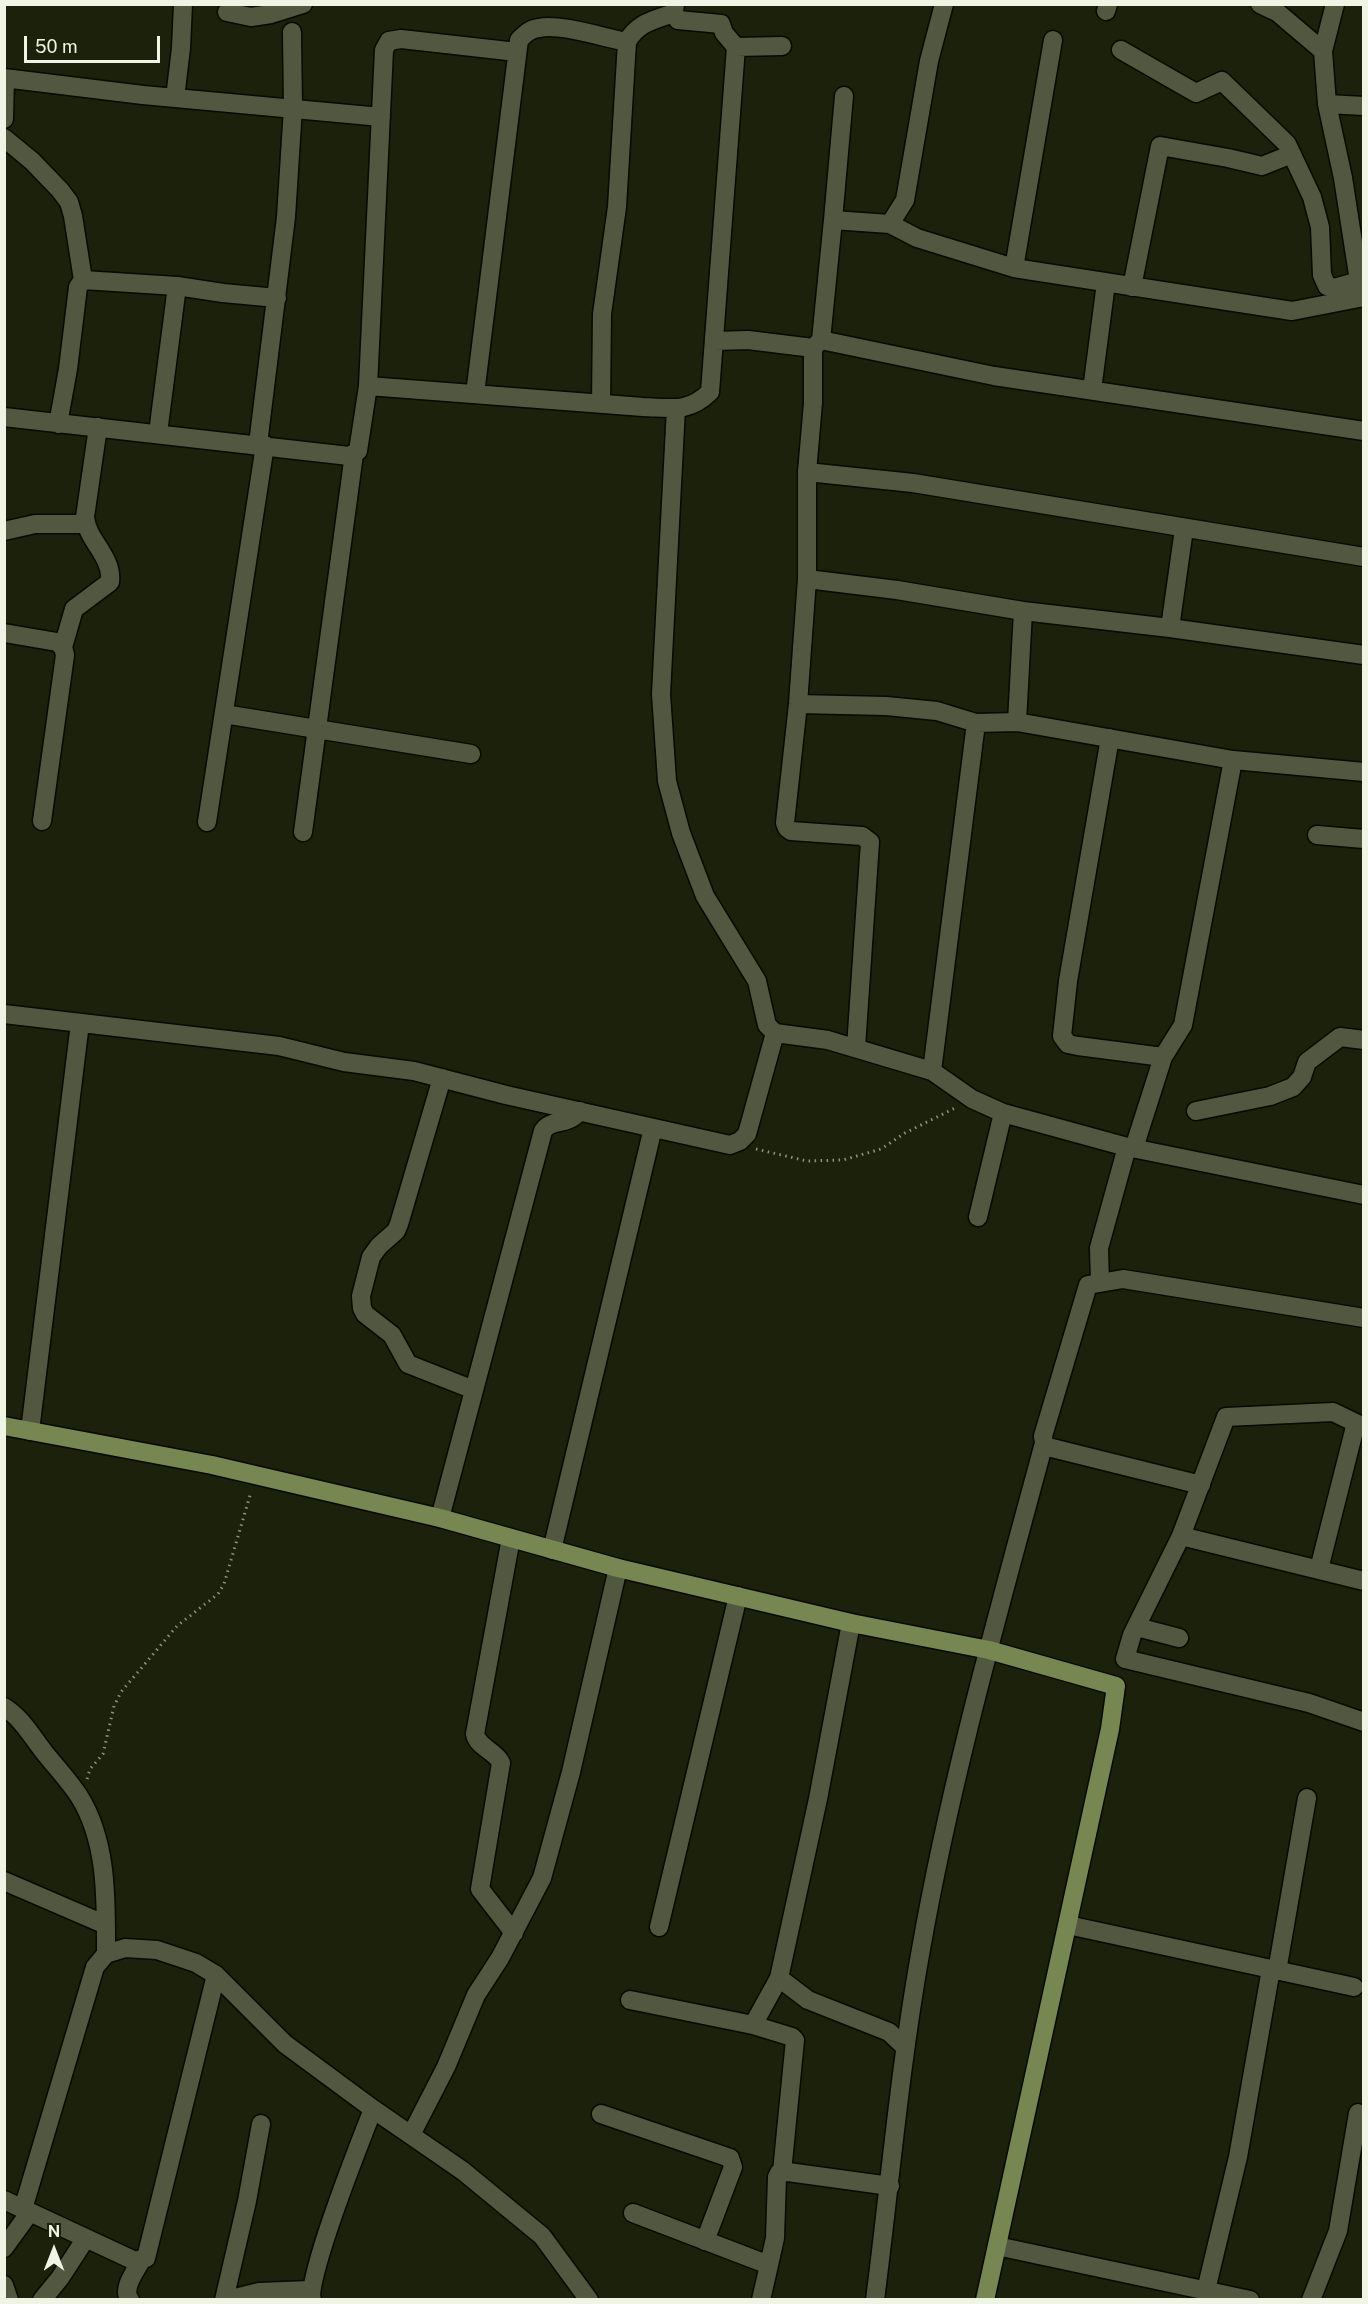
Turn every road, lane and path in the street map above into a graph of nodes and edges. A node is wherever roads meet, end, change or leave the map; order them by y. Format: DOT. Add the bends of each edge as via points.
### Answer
graph roads {
  1 [pos="183,4"];
  2 [pos="303,4"];
  3 [pos="944,4"];
  4 [pos="1260,4"];
  5 [pos="1335,4"];
  6 [pos="674,9"];
  7 [pos="227,12"];
  8 [pos="292,32"];
  9 [pos="1053,40"];
  10 [pos="627,42"];
  11 [pos="782,46"];
  12 [pos="736,47"];
  13 [pos="1121,50"];
  14 [pos="1323,51"];
  15 [pos="517,52"];
  16 [pos="5,78"];
  17 [pos="843,96"];
  18 [pos="175,98"];
  19 [pos="1328,104"];
  20 [pos="1364,106"];
  21 [pos="293,108"];
  22 [pos="381,117"];
  23 [pos="4,118"];
  24 [pos="4,138"];
  25 [pos="1292,154"];
  26 [pos="832,220"];
  27 [pos="890,224"];
  28 [pos="1014,268"];
  29 [pos="83,280"];
  30 [pos="1106,283"];
  31 [pos="177,286"];
  32 [pos="1132,286"];
  33 [pos="1362,289"];
  34 [pos="277,298"];
  35 [pos="715,341"];
  36 [pos="817,344"];
  37 [pos="368,386"];
  38 [pos="1092,390"];
  39 [pos="475,394"];
  40 [pos="601,404"];
  41 [pos="676,408"];
  42 [pos="4,417"];
  43 [pos="58,424"];
  44 [pos="98,427"];
  45 [pos="1364,431"];
  46 [pos="158,434"];
  47 [pos="261,445"];
  48 [pos="354,454"];
  49 [pos="807,472"];
  50 [pos="86,524"];
  51 [pos="1184,529"];
  52 [pos="4,531"];
  53 [pos="1364,556"];
  54 [pos="807,579"];
  55 [pos="1023,611"];
  56 [pos="1170,628"];
  57 [pos="4,633"];
  58 [pos="63,647"];
  59 [pos="1364,655"];
  60 [pos="798,704"];
  61 [pos="224,714"];
  62 [pos="976,723"];
  63 [pos="1017,723"];
  64 [pos="317,729"];
  65 [pos="1110,738"];
  66 [pos="471,754"];
  67 [pos="1233,760"];
  68 [pos="1364,772"];
  69 [pos="42,821"];
  70 [pos="207,822"];
  71 [pos="303,832"];
  72 [pos="1317,836"];
  73 [pos="1364,839"];
  74 [pos="4,1014"];
  75 [pos="80,1023"];
  76 [pos="775,1033"];
  77 [pos="1364,1040"];
  78 [pos="856,1047"];
  79 [pos="1163,1057"];
  80 [pos="932,1071"];
  81 [pos="442,1078"];
  82 [pos="972,1099"];
  83 [pos="1196,1111"];
  84 [pos="580,1112"];
  85 [pos="1003,1113"];
  86 [pos="653,1128"];
  87 [pos="740,1141"];
  88 [pos="1131,1148"];
  89 [pos="1364,1195"];
  90 [pos="978,1217"];
  91 [pos="1100,1283"];
  92 [pos="1364,1318"];
  93 [pos="474,1390"];
  94 [pos="1360,1425"];
  95 [pos="4,1426"];
  96 [pos="30,1431"];
  97 [pos="1044,1443"];
  98 [pos="256,1475"];
  99 [pos="1201,1485"];
  100 [pos="440,1518"];
  101 [pos="1181,1536"];
  102 [pos="511,1538"];
  103 [pos="552,1550"];
  104 [pos="618,1568"];
  105 [pos="1319,1569"];
  106 [pos="1364,1581"];
  107 [pos="738,1596"];
  108 [pos="851,1623"];
  109 [pos="1137,1627"];
  110 [pos="1179,1638"];
  111 [pos="989,1650"];
  112 [pos="1125,1659"];
  113 [pos="1116,1686"];
  114 [pos="6,1705"];
  115 [pos="1364,1722"];
  116 [pos="80,1797"];
  117 [pos="1307,1798"];
  118 [pos="4,1881"];
  119 [pos="106,1925"];
  120 [pos="1068,1925"];
  121 [pos="659,1927"];
  122 [pos="514,1933"];
  123 [pos="106,1954"];
  124 [pos="1274,1970"];
  125 [pos="216,1976"];
  126 [pos="779,1978"];
  127 [pos="1354,1987"];
  128 [pos="630,2000"];
  129 [pos="753,2025"];
  130 [pos="904,2047"];
  131 [pos="373,2109"];
  132 [pos="1358,2113"];
  133 [pos="600,2114"];
  134 [pos="261,2124"];
  135 [pos="411,2135"];
  136 [pos="782,2172"];
  137 [pos="890,2186"];
  138 [pos="4,2200"];
  139 [pos="26,2210"];
  140 [pos="633,2213"];
  141 [pos="86,2238"];
  142 [pos="705,2241"];
  143 [pos="997,2246"];
  144 [pos="4,2248"];
  145 [pos="141,2261"];
  146 [pos="769,2265"];
  147 [pos="4,2285"];
  148 [pos="1206,2290"];
  149 [pos="311,2295"];
  150 [pos="9,2300"];
  151 [pos="42,2300"];
  152 [pos="130,2300"];
  153 [pos="226,2300"];
  154 [pos="589,2300"];
  155 [pos="761,2300"];
  156 [pos="875,2300"];
  157 [pos="985,2300"];
  158 [pos="1250,2300"];
  159 [pos="1311,2300"];
  1 -- 18 [label="street"];
  2 -- 7 [label="street" via="251,17"];
  3 -- 27 [label="street" via="929,61 905,200"];
  4 -- 14 [label="street" via="1276,12"];
  5 -- 14 [label="street"];
  6 -- 10 [label="street" via="633,31"];
  6 -- 12 [label="street" via="678,20 721,24"];
  8 -- 21 [label="street"];
  9 -- 28 [label="street"];
  10 -- 15 [label="street" via="539,27 526,32 519,40"];
  10 -- 40 [label="street" via="617,207 602,314"];
  11 -- 12 [label="street"];
  12 -- 35 [label="street"];
  13 -- 25 [label="street" via="1196,93 1222,81 1287,144"];
  14 -- 19 [label="street"];
  15 -- 22 [label="street" via="401,39 390,42 384,50"];
  15 -- 39 [label="street"];
  16 -- 18 [label="street"];
  16 -- 23 [label="street"];
  17 -- 26 [label="street"];
  18 -- 21 [label="street"];
  19 -- 20 [label="street"];
  19 -- 33 [label="street"];
  21 -- 22 [label="street"];
  21 -- 34 [label="street"];
  22 -- 37 [label="street"];
  24 -- 29 [label="street" via="32,161 69,202"];
  25 -- 32 [label="street" via="1262,166 1160,146"];
  25 -- 33 [label="street" via="1312,197 1320,227 1322,275 1327,286"];
  26 -- 27 [label="street"];
  26 -- 36 [label="street"];
  27 -- 28 [label="street" via="917,238"];
  28 -- 30 [label="street"];
  29 -- 31 [label="street"];
  29 -- 43 [label="street" via="78,286"];
  30 -- 32 [label="street"];
  30 -- 38 [label="street"];
  31 -- 34 [label="street"];
  31 -- 46 [label="street"];
  32 -- 33 [label="street" via="1292,311"];
  34 -- 47 [label="street"];
  35 -- 36 [label="street"];
  35 -- 41 [label="street" via="710,392 697,404"];
  36 -- 38 [label="street"];
  36 -- 49 [label="street"];
  37 -- 39 [label="street"];
  37 -- 48 [label="street" via="358,451"];
  38 -- 45 [label="street"];
  39 -- 40 [label="street"];
  40 -- 41 [label="street"];
  41 -- 76 [label="street" via="661,694 667,781 681,833 705,896 757,981 767,1024"];
  42 -- 43 [label="street"];
  43 -- 44 [label="street"];
  44 -- 46 [label="street"];
  44 -- 50 [label="street"];
  46 -- 47 [label="street"];
  47 -- 48 [label="street"];
  47 -- 61 [label="street"];
  48 -- 64 [label="street"];
  49 -- 51 [label="street" via="913,483"];
  49 -- 54 [label="street"];
  50 -- 52 [label="street" via="35,524"];
  50 -- 58 [label="street" via="107,562 110,582 74,609"];
  51 -- 53 [label="street"];
  51 -- 56 [label="street"];
  54 -- 55 [label="street"];
  54 -- 60 [label="street"];
  55 -- 56 [label="street"];
  55 -- 63 [label="street"];
  56 -- 59 [label="street"];
  57 -- 58 [label="street" via="44,638"];
  58 -- 69 [label="street"];
  60 -- 62 [label="street" via="937,711"];
  60 -- 78 [label="street" via="787,828 862,836 870,842"];
  61 -- 64 [label="street"];
  61 -- 70 [label="street"];
  62 -- 63 [label="street"];
  62 -- 80 [label="street"];
  63 -- 65 [label="street"];
  64 -- 66 [label="street"];
  64 -- 71 [label="street"];
  65 -- 67 [label="street"];
  65 -- 79 [label="street" via="1062,1036 1068,1044"];
  67 -- 68 [label="street"];
  67 -- 79 [label="street" via="1184,1025"];
  72 -- 73 [label="street"];
  74 -- 75 [label="street"];
  75 -- 81 [label="street" via="279,1046 344,1062"];
  75 -- 96 [label="street"];
  76 -- 78 [label="street"];
  76 -- 87 [label="street" via="747,1134"];
  77 -- 83 [label="street" via="1340,1037 1307,1062 1293,1087 1270,1096"];
  78 -- 80 [label="street"];
  79 -- 88 [label="street"];
  80 -- 82 [label="street"];
  81 -- 84 [label="street"];
  81 -- 93 [label="street" via="399,1224 371,1257 361,1302 366,1314 392,1335 408,1364"];
  82 -- 85 [label="street"];
  82 -- 87 [label="path" via="881,1149 843,1160 807,1161 752,1148"];
  84 -- 86 [label="street"];
  84 -- 93 [label="street" via="572,1120 551,1124 543,1131"];
  85 -- 88 [label="street"];
  85 -- 90 [label="street"];
  86 -- 87 [label="street" via="730,1145"];
  86 -- 103 [label="street"];
  88 -- 89 [label="street"];
  88 -- 91 [label="street" via="1099,1248"];
  91 -- 92 [label="street" via="1123,1279"];
  91 -- 97 [label="street" via="1088,1285"];
  93 -- 100 [label="street"];
  94 -- 99 [label="street" via="1333,1412 1226,1417"];
  94 -- 105 [label="street"];
  95 -- 96 [label="main road"];
  96 -- 98 [label="main road"];
  97 -- 99 [label="street"];
  97 -- 111 [label="street"];
  98 -- 100 [label="main road"];
  98 -- 116 [label="path" via="219,1594 177,1626 121,1692 103,1754 90,1769"];
  99 -- 101 [label="street"];
  100 -- 102 [label="main road"];
  101 -- 105 [label="street"];
  101 -- 109 [label="street"];
  102 -- 103 [label="main road"];
  102 -- 122 [label="street" via="475,1734 501,1763 480,1889"];
  103 -- 104 [label="main road"];
  104 -- 107 [label="main road"];
  104 -- 122 [label="street" via="542,1878"];
  105 -- 106 [label="street"];
  107 -- 108 [label="main road"];
  107 -- 121 [label="street"];
  108 -- 111 [label="main road"];
  108 -- 126 [label="street"];
  109 -- 110 [label="street"];
  109 -- 112 [label="street"];
  111 -- 113 [label="main road"];
  111 -- 130 [label="street" via="932,1886"];
  112 -- 113 [label="street"];
  112 -- 115 [label="street" via="1309,1703"];
  113 -- 120 [label="main road"];
  114 -- 116 [label="street"];
  116 -- 119 [label="street" via="98,1841"];
  117 -- 124 [label="street"];
  118 -- 119 [label="street"];
  119 -- 123 [label="street"];
  120 -- 124 [label="street"];
  120 -- 143 [label="main road"];
  122 -- 135 [label="street" via="476,1995 446,2067"];
  123 -- 125 [label="street" via="125,1948 158,1950 196,1963"];
  123 -- 139 [label="street" via="95,1967"];
  124 -- 127 [label="street"];
  124 -- 148 [label="street" via="1238,2157"];
  125 -- 131 [label="street" via="285,2044"];
  125 -- 145 [label="street" via="146,2258"];
  126 -- 129 [label="street"];
  126 -- 130 [label="street" via="808,2000 889,2032"];
  128 -- 129 [label="street"];
  129 -- 136 [label="street" via="795,2040"];
  130 -- 137 [label="street"];
  131 -- 135 [label="street"];
  131 -- 149 [label="street" via="322,2245"];
  132 -- 159 [label="street" via="1338,2231"];
  133 -- 142 [label="street" via="730,2158 733,2167"];
  134 -- 153 [label="street"];
  135 -- 154 [label="street" via="463,2171 542,2236"];
  136 -- 137 [label="street"];
  136 -- 146 [label="street" via="777,2177 775,2238"];
  137 -- 156 [label="street"];
  138 -- 139 [label="street"];
  139 -- 141 [label="street"];
  139 -- 144 [label="street"];
  140 -- 142 [label="street"];
  141 -- 145 [label="street"];
  141 -- 151 [label="street"];
  142 -- 146 [label="street"];
  143 -- 148 [label="street"];
  143 -- 157 [label="main road"];
  145 -- 152 [label="street" via="126,2290"];
  146 -- 155 [label="street"];
  147 -- 150 [label="street"];
  148 -- 158 [label="street"];
  149 -- 153 [label="street" via="259,2292"];
}
